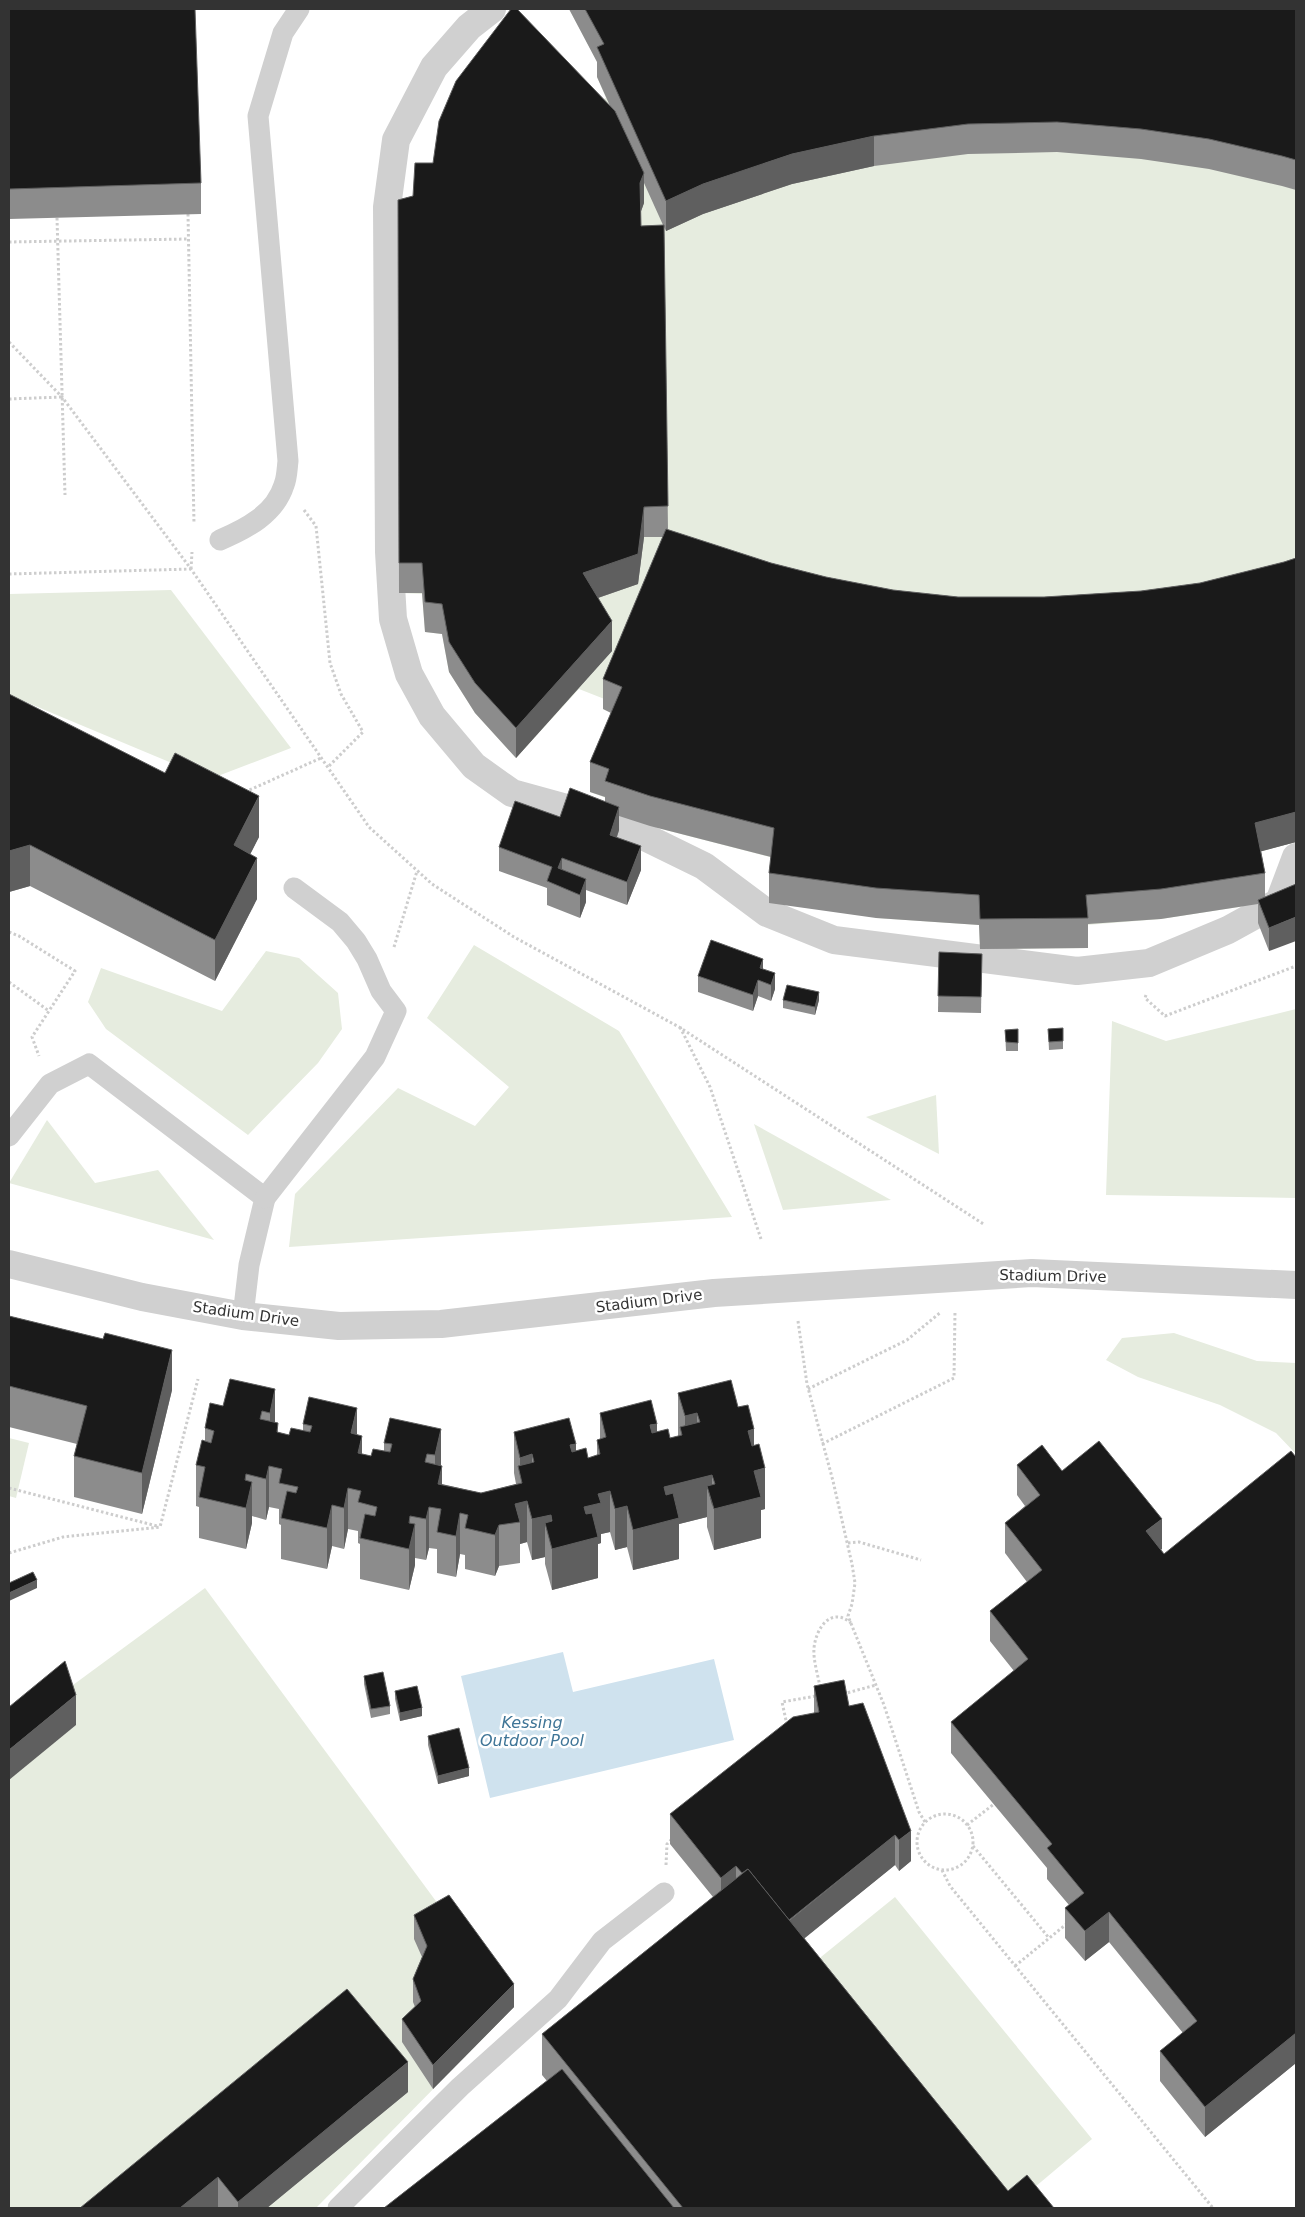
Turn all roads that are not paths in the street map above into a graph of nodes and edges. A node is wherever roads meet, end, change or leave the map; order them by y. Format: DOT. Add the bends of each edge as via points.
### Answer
graph roads {
  1 [pos="299,9"];
  2 [pos="492,9"];
  3 [pos="220,540"];
  4 [pos="1296,857"];
  5 [pos="294,888"];
  6 [pos="9,1136"];
  7 [pos="265,1198"];
  8 [pos="9,1264"];
  9 [pos="1296,1285"];
  10 [pos="243,1316"];
  11 [pos="664,1893"];
  12 [pos="338,2208"];
  1 -- 3 [label="lane" via="283,33 258,116 288,461 284,486 268,510 248,528"];
  2 -- 4 [label="street" via="469,26 434,67 396,140 387,207 388,552 393,619 410,674 432,716 474,766 512,792 610,820 704,866 767,913 834,940 1077,971 1149,963 1228,930 1279,902"];
  5 -- 7 [label="lane" via="340,922 356,941 381,991 396,1011 375,1056"];
  6 -- 7 [label="lane" via="50,1084 90,1064"];
  7 -- 10 [label="lane" via="249,1265"];
  8 -- 10 [label="street, Stadium Drive" via="142,1297"];
  9 -- 10 [label="street, Stadium Drive" via="1032,1273 714,1293 441,1324 339,1326"];
  11 -- 12 [label="lane" via="602,1941 558,1999 460,2087"];
}
